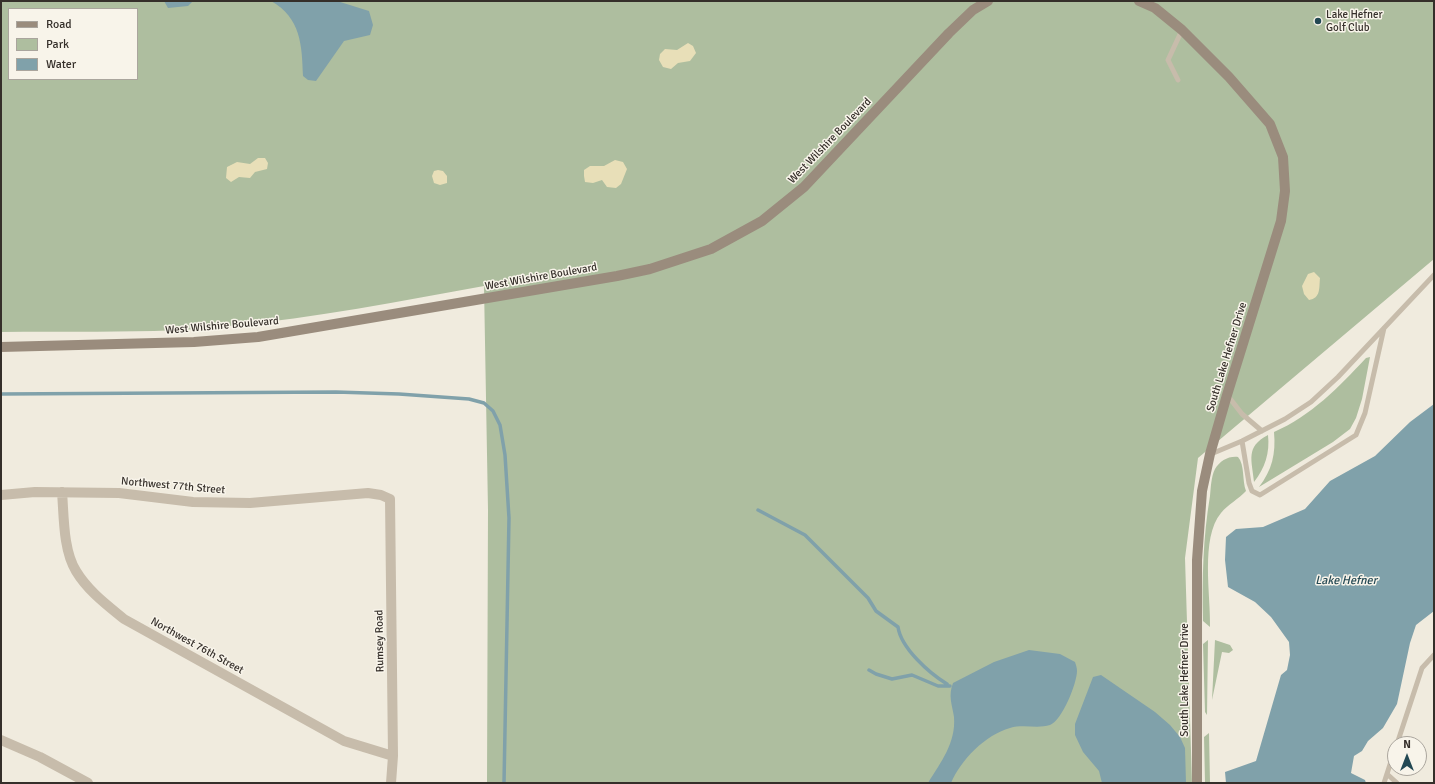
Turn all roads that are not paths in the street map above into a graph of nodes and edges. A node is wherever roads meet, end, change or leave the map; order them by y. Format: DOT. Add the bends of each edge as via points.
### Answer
graph roads {
  1 [pos="988,1"];
  2 [pos="1139,1"];
  3 [pos="1182,30"];
  4 [pos="1178,80"];
  5 [pos="1434,276"];
  6 [pos="1384,326"];
  7 [pos="1,347"];
  8 [pos="1227,395"];
  9 [pos="1262,431"];
  10 [pos="1242,441"];
  11 [pos="1210,454"];
  12 [pos="62,492"];
  13 [pos="1,495"];
  14 [pos="390,499"];
  15 [pos="1434,654"];
  16 [pos="1400,736"];
  17 [pos="1,740"];
  18 [pos="394,756"];
  19 [pos="1387,774"];
  20 [pos="1389,776"];
  21 [pos="88,783"];
  22 [pos="391,783"];
  23 [pos="1197,783"];
  24 [pos="1384,783"];
  25 [pos="1397,783"];
  1 -- 7 [label="street, West Wilshire Boulevard" via="973,10 948,33 804,187 762,221 711,249 650,269 617,276 258,337 194,342"];
  2 -- 3 [label="street, South Lake Hefner Drive" via="1155,8"];
  3 -- 4 [label="lane" via="1168,60"];
  3 -- 8 [label="street, South Lake Hefner Drive" via="1229,77 1270,124 1283,157 1285,191 1281,221"];
  5 -- 6 [label="lane"];
  6 -- 9 [label="lane" via="1338,377 1311,402"];
  6 -- 10 [label="lane" via="1365,413 1356,435 1260,495 1252,491 1249,483"];
  8 -- 9 [label="lane" via="1235,407"];
  8 -- 11 [label="street, South Lake Hefner Drive"];
  9 -- 10 [label="lane"];
  10 -- 11 [label="lane"];
  11 -- 23 [label="street, South Lake Hefner Drive" via="1202,491 1198,533"];
  12 -- 13 [label="street, Northwest 77th Street"];
  12 -- 14 [label="street, Northwest 77th Street" via="119,493 193,502 250,503 368,493"];
  12 -- 18 [label="street, Northwest 76th Street" via="66,542 75,570 95,594 124,619 344,741"];
  14 -- 18 [label="street, Rumsey Road"];
  15 -- 16 [label="lane" via="1422,668"];
  17 -- 21 [label="street" via="40,757"];
  18 -- 22 [label="street, Rumsey Road"];
  19 -- 24 [label="lane"];
  20 -- 25 [label="lane"];
}
